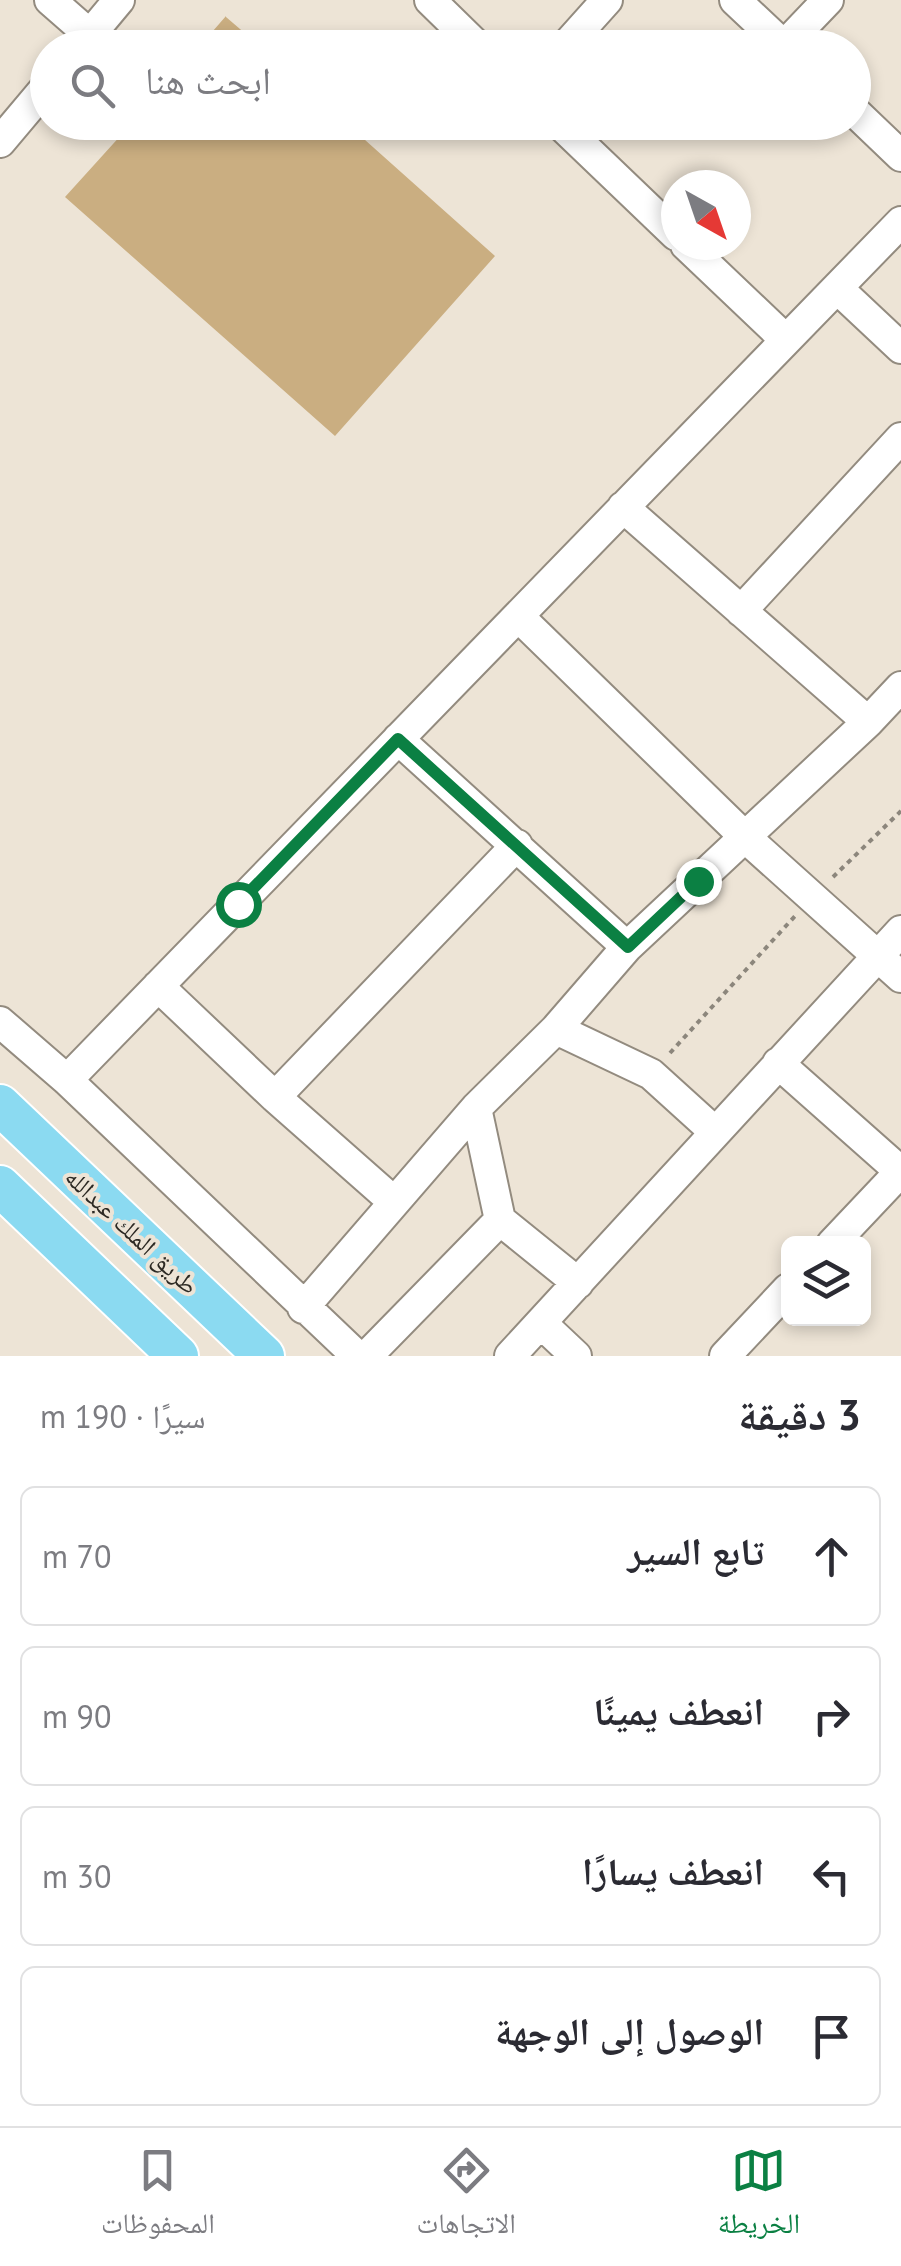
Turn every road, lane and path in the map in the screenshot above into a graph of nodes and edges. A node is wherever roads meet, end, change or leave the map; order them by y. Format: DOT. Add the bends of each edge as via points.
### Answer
graph roads {
  1 [pos="50,0"];
  2 [pos="118,0"];
  3 [pos="430,0"];
  4 [pos="607,0"];
  5 [pos="735,0"];
  6 [pos="828,0"];
  7 [pos="75,30"];
  8 [pos="93,30"];
  9 [pos="461,30"];
  10 [pos="580,30"];
  11 [pos="767,30"];
  12 [pos="801,30"];
  13 [pos="30,106"];
  14 [pos="871,127"];
  15 [pos="577,140"];
  16 [pos="0,142"];
  17 [pos="901,156"];
  18 [pos="661,222"];
  19 [pos="901,222"];
  20 [pos="702,260"];
  21 [pos="836,288"];
  22 [pos="786,340"];
  23 [pos="901,348"];
  24 [pos="901,438"];
  25 [pos="623,508"];
  26 [pos="740,611"];
  27 [pos="518,616"];
  28 [pos="901,687"];
  29 [pos="868,722"];
  30 [pos="398,739"];
  31 [pos="901,811"];
  32 [pos="745,838"];
  33 [pos="517,845"];
  34 [pos="812,896"];
  35 [pos="901,932"];
  36 [pos="628,947"];
  37 [pos="877,956"];
  38 [pos="901,977"];
  39 [pos="158,986"];
  40 [pos="0,1022"];
  41 [pos="556,1028"];
  42 [pos="778,1063"];
  43 [pos="651,1074"];
  44 [pos="67,1080"];
  45 [pos="275,1097"];
  46 [pos="0,1106"];
  47 [pos="476,1108"];
  48 [pos="715,1132"];
  49 [pos="901,1172"];
  50 [pos="0,1186"];
  51 [pos="394,1202"];
  52 [pos="500,1220"];
  53 [pos="840,1236"];
  54 [pos="578,1282"];
  55 [pos="781,1296"];
  56 [pos="303,1308"];
  57 [pos="540,1323"];
  58 [pos="178,1356"];
  59 [pos="264,1356"];
  60 [pos="357,1356"];
  61 [pos="367,1356"];
  62 [pos="510,1356"];
  63 [pos="576,1356"];
  64 [pos="724,1356"];
  1 -- 7 [label="street"];
  2 -- 8 [label="street"];
  3 -- 9 [label="street"];
  4 -- 10 [label="street"];
  5 -- 11 [label="street"];
  6 -- 12 [label="street"];
  13 -- 16 [label="street"];
  14 -- 17 [label="street"];
  15 -- 18 [label="street"];
  19 -- 21 [label="street"];
  20 -- 22 [label="street"];
  21 -- 22 [label="street"];
  21 -- 23 [label="street"];
  22 -- 25 [label="street"];
  24 -- 26 [label="street"];
  25 -- 26 [label="street"];
  25 -- 27 [label="street"];
  26 -- 29 [label="street"];
  27 -- 30 [label="street"];
  27 -- 32 [label="street"];
  28 -- 29 [label="street"];
  29 -- 32 [label="street"];
  30 -- 33 [label="street"];
  30 -- 39 [label="street"];
  31 -- 34 [label="path"];
  32 -- 34 [label="street"];
  32 -- 36 [label="street"];
  33 -- 36 [label="street"];
  33 -- 45 [label="street"];
  34 -- 37 [label="street"];
  34 -- 43 [label="path"];
  35 -- 37 [label="street"];
  36 -- 41 [label="street"];
  37 -- 38 [label="street"];
  37 -- 42 [label="street"];
  39 -- 44 [label="street"];
  39 -- 45 [label="street"];
  40 -- 44 [label="street"];
  41 -- 43 [label="street"];
  41 -- 47 [label="street"];
  42 -- 48 [label="street"];
  42 -- 49 [label="street"];
  43 -- 48 [label="street"];
  44 -- 56 [label="street"];
  45 -- 51 [label="street"];
  46 -- 59 [label="main road, طريق الملك عبدالله"];
  47 -- 51 [label="street"];
  47 -- 52 [label="street"];
  48 -- 54 [label="street"];
  49 -- 53 [label="street"];
  50 -- 58 [label="main road"];
  51 -- 56 [label="street"];
  52 -- 54 [label="street"];
  52 -- 61 [label="street"];
  54 -- 57 [label="street"];
  55 -- 64 [label="street"];
  56 -- 60 [label="street"];
  57 -- 62 [label="street"];
  57 -- 63 [label="street"];
}
